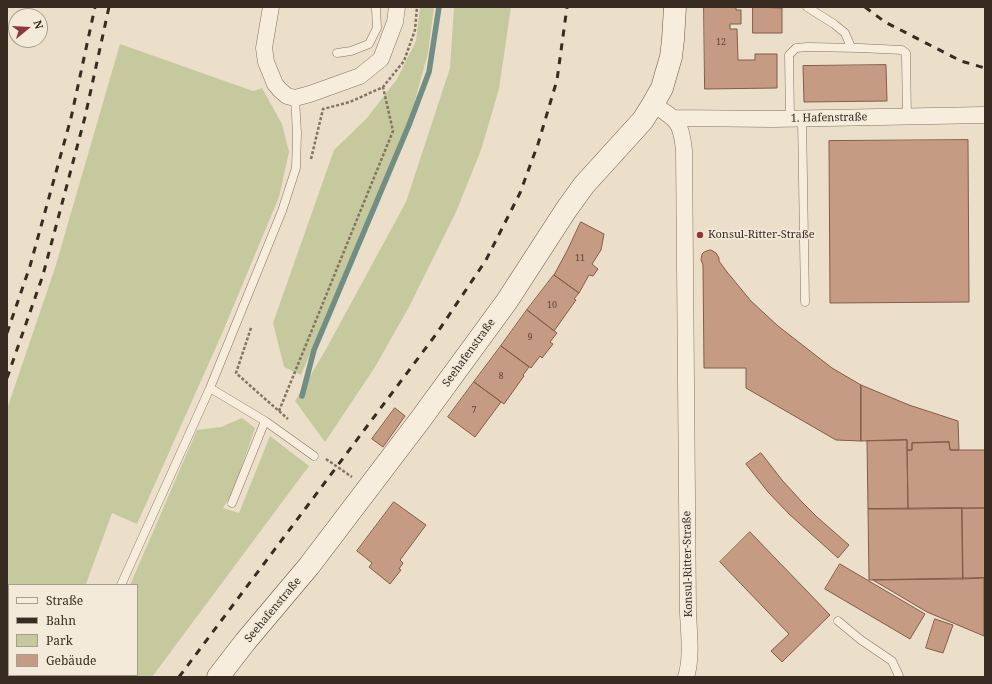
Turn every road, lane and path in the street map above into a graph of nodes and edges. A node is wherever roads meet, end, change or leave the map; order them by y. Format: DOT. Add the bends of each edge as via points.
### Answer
graph roads {
  1 [pos="271,7"];
  2 [pos="375,7"];
  3 [pos="397,7"];
  4 [pos="417,7"];
  5 [pos="675,7"];
  6 [pos="807,7"];
  7 [pos="851,47"];
  8 [pos="337,53"];
  9 [pos="383,88"];
  10 [pos="296,98"];
  11 [pos="653,104"];
  12 [pos="985,115"];
  13 [pos="907,116"];
  14 [pos="674,118"];
  15 [pos="796,118"];
  16 [pos="310,163"];
  17 [pos="805,302"];
  18 [pos="254,321"];
  19 [pos="210,388"];
  20 [pos="279,411"];
  21 [pos="289,420"];
  22 [pos="265,422"];
  23 [pos="314,456"];
  24 [pos="353,478"];
  25 [pos="232,503"];
  26 [pos="121,584"];
  27 [pos="838,621"];
  28 [pos="688,676"];
  29 [pos="218,677"];
  30 [pos="898,677"];
  1 -- 10 [label="street" via="264,48 266,62 280,90 287,96"];
  2 -- 8 [label="lane" via="377,28 369,44"];
  3 -- 10 [label="street" via="395,22 381,59 360,76"];
  4 -- 9 [label="path" via="416,30 404,61"];
  5 -- 11 [label="main road, Seehafenstraße" via="671,57 662,88"];
  6 -- 7 [label="lane" via="845,33"];
  7 -- 13 [label="lane" via="902,50 906,53"];
  7 -- 15 [label="lane" via="807,46 796,48 789,55"];
  9 -- 16 [label="path" via="350,102 323,109"];
  9 -- 20 [label="path" via="393,131"];
  10 -- 19 [label="lane" via="296,168 282,211"];
  11 -- 14 [label="street"];
  11 -- 29 [label="main road, Seehafenstraße" via="643,120 584,185 507,301 420,420 309,566"];
  12 -- 13 [label="street, 1. Hafenstraße"];
  13 -- 15 [label="street, 1. Hafenstraße"];
  14 -- 15 [label="street, 1. Hafenstraße"];
  14 -- 28 [label="street, Konsul-Ritter-Straße" via="682,133 684,150 690,638"];
  15 -- 17 [label="lane"];
  18 -- 20 [label="path" via="236,373"];
  19 -- 22 [label="lane"];
  19 -- 26 [label="lane"];
  20 -- 21 [label="path"];
  22 -- 23 [label="lane"];
  22 -- 25 [label="lane"];
  23 -- 24 [label="path" via="326,459"];
  27 -- 30 [label="lane" via="892,661"];
}
